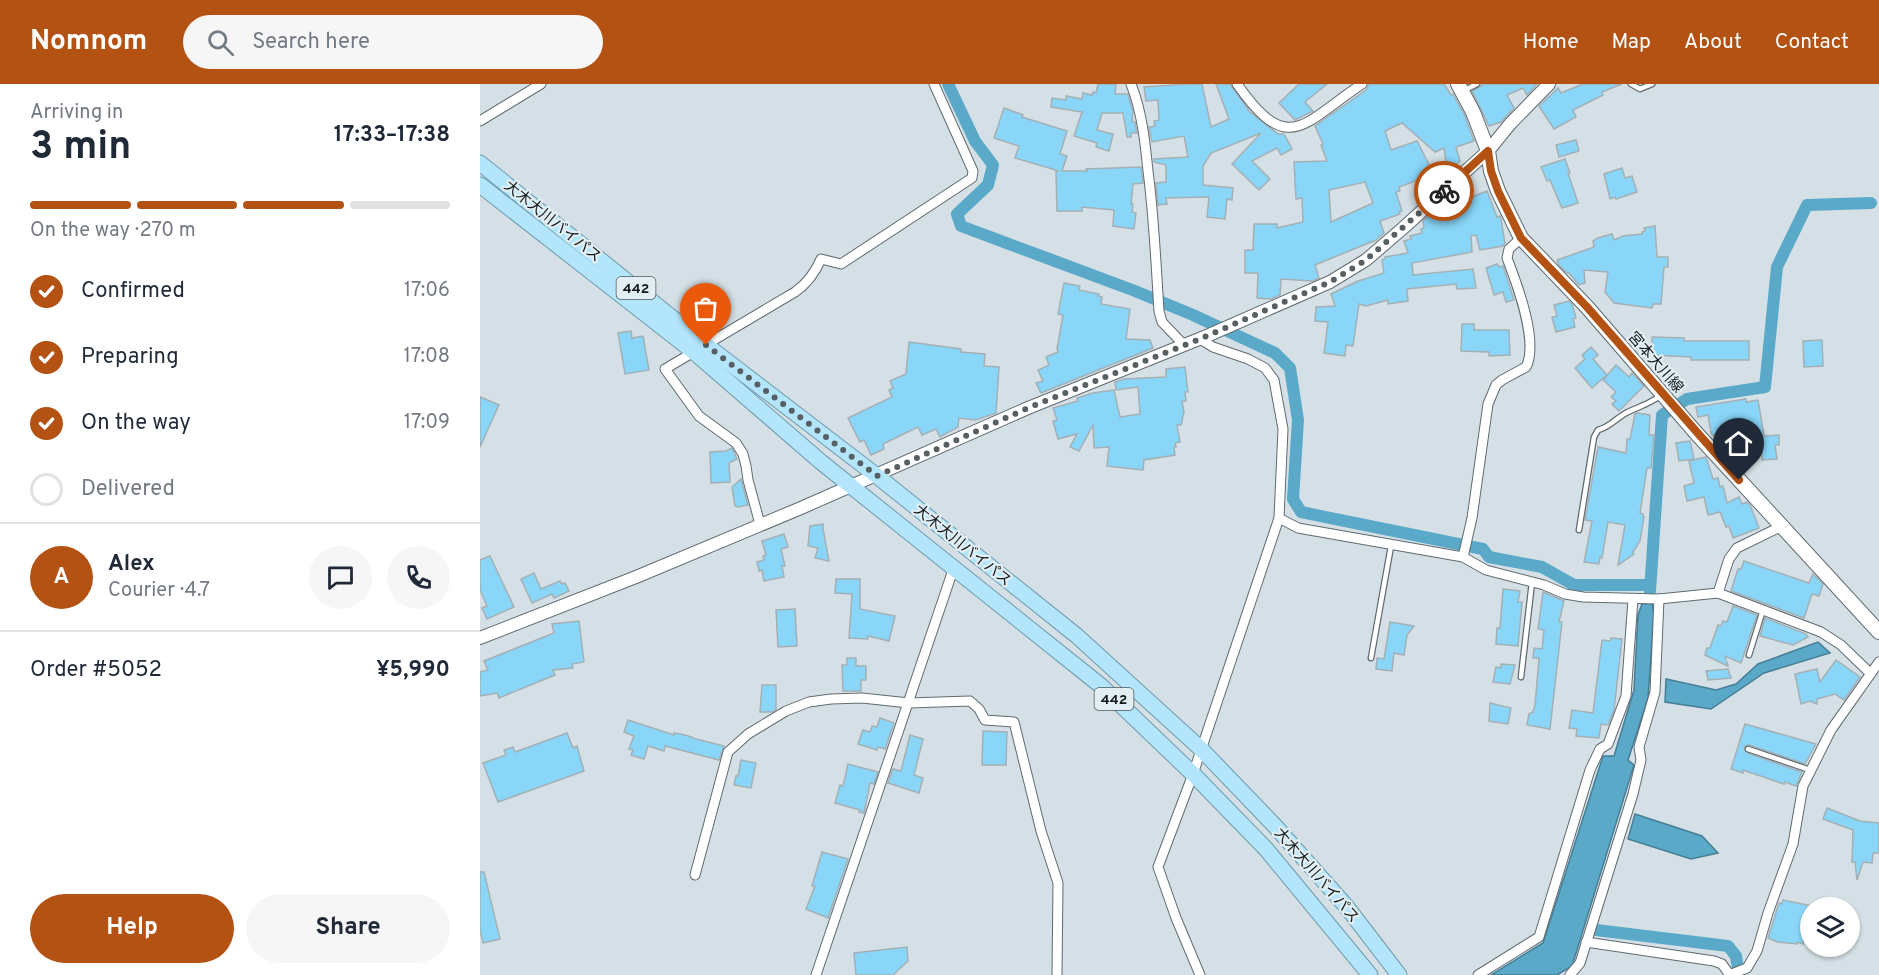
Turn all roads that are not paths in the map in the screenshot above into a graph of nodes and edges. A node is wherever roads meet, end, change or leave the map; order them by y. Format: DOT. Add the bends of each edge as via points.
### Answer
graph roads {
  1 [pos="541,84"];
  2 [pos="934,84"];
  3 [pos="1131,84"];
  4 [pos="1237,84"];
  5 [pos="1362,84"];
  6 [pos="1477,84"];
  7 [pos="1549,84"];
  8 [pos="1631,84"];
  9 [pos="1652,84"];
  10 [pos="1460,87"];
  11 [pos="480,121"];
  12 [pos="1488,151"];
  13 [pos="480,163"];
  14 [pos="480,185"];
  15 [pos="1521,238"];
  16 [pos="1204,337"];
  17 [pos="1184,345"];
  18 [pos="700,348"];
  19 [pos="1662,394"];
  20 [pos="877,476"];
  21 [pos="852,486"];
  22 [pos="1279,518"];
  23 [pos="760,524"];
  24 [pos="1782,526"];
  25 [pos="1579,530"];
  26 [pos="1391,546"];
  27 [pos="1464,553"];
  28 [pos="954,567"];
  29 [pos="1532,582"];
  30 [pos="1718,593"];
  31 [pos="1638,599"];
  32 [pos="1656,599"];
  33 [pos="1763,610"];
  34 [pos="1879,632"];
  35 [pos="480,638"];
  36 [pos="1749,655"];
  37 [pos="1371,658"];
  38 [pos="1879,662"];
  39 [pos="1870,674"];
  40 [pos="1521,677"];
  41 [pos="909,703"];
  42 [pos="1200,748"];
  43 [pos="1748,749"];
  44 [pos="1810,770"];
  45 [pos="1192,774"];
  46 [pos="695,875"];
  47 [pos="1586,942"];
  48 [pos="1732,974"];
  49 [pos="816,975"];
  50 [pos="1057,975"];
  51 [pos="1200,975"];
  52 [pos="1370,975"];
  53 [pos="1399,975"];
  54 [pos="1478,975"];
  55 [pos="1570,975"];
  1 -- 11 [label="street"];
  2 -- 18 [label="street" via="973,171 972,178 841,264 821,259 804,286"];
  3 -- 17 [label="street" via="1145,138 1159,311 1162,322"];
  4 -- 5 [label="street" via="1266,118 1279,127 1291,129 1303,126"];
  6 -- 10 [label="lane"];
  7 -- 12 [label="street"];
  8 -- 9 [label="lane" via="1640,89"];
  10 -- 12 [label="main road, 宮本大川線"];
  12 -- 15 [label="main road, 宮本大川線" via="1498,191"];
  12 -- 16 [label="street" via="1358,266"];
  13 -- 18 [label="highway, 大木大川バイパス / 442"];
  14 -- 18 [label="highway, 大木大川バイパス / 442"];
  15 -- 19 [label="main road, 宮本大川線"];
  15 -- 27 [label="street" via="1509,249 1507,258 1527,324 1531,353 1526,367 1496,386 1488,404"];
  16 -- 17 [label="street"];
  16 -- 22 [label="street" via="1213,347 1265,368 1274,380 1283,429"];
  17 -- 20 [label="street" via="1028,408"];
  18 -- 20 [label="highway, 大木大川バイパス / 442" via="794,411"];
  18 -- 21 [label="highway, 大木大川バイパス / 442" via="780,428"];
  18 -- 23 [label="street" via="665,369 699,416 736,444 746,466"];
  19 -- 24 [label="main road, 宮本大川線"];
  19 -- 25 [label="lane" via="1598,430"];
  20 -- 21 [label="street"];
  20 -- 42 [label="highway, 大木大川バイパス / 442" via="1077,636"];
  21 -- 23 [label="street"];
  21 -- 28 [label="highway, 大木大川バイパス / 442"];
  22 -- 26 [label="street" via="1298,528"];
  22 -- 42 [label="street"];
  23 -- 35 [label="street"];
  24 -- 30 [label="street" via="1737,548 1729,559"];
  24 -- 34 [label="main road, 宮本大川線"];
  26 -- 27 [label="street"];
  26 -- 37 [label="lane"];
  27 -- 29 [label="street" via="1486,570"];
  28 -- 41 [label="street"];
  28 -- 45 [label="highway, 大木大川バイパス / 442" via="1100,686"];
  29 -- 31 [label="street" via="1574,596"];
  29 -- 40 [label="lane"];
  30 -- 32 [label="street"];
  30 -- 33 [label="street"];
  31 -- 32 [label="street"];
  31 -- 54 [label="street" via="1626,696 1608,744 1600,749 1590,770 1539,937"];
  32 -- 47 [label="street" via="1655,692 1639,747 1641,760 1633,794"];
  33 -- 36 [label="lane"];
  33 -- 39 [label="street" via="1821,632 1841,645"];
  38 -- 39 [label="street"];
  39 -- 44 [label="street" via="1831,730"];
  41 -- 46 [label="street" via="861,698 808,702 786,711 734,744 725,760"];
  41 -- 49 [label="street"];
  41 -- 50 [label="street" via="970,701 985,720 1014,722 1058,882"];
  42 -- 45 [label="street"];
  42 -- 53 [label="highway, 大木大川バイパス / 442" via="1347,906"];
  43 -- 44 [label="lane"];
  44 -- 48 [label="street" via="1803,786 1793,844 1757,951 1747,969"];
  45 -- 51 [label="street" via="1158,867"];
  45 -- 52 [label="highway, 大木大川バイパス / 442" via="1266,849"];
  47 -- 48 [label="street" via="1714,961"];
  47 -- 55 [label="street" via="1580,963"];
}
